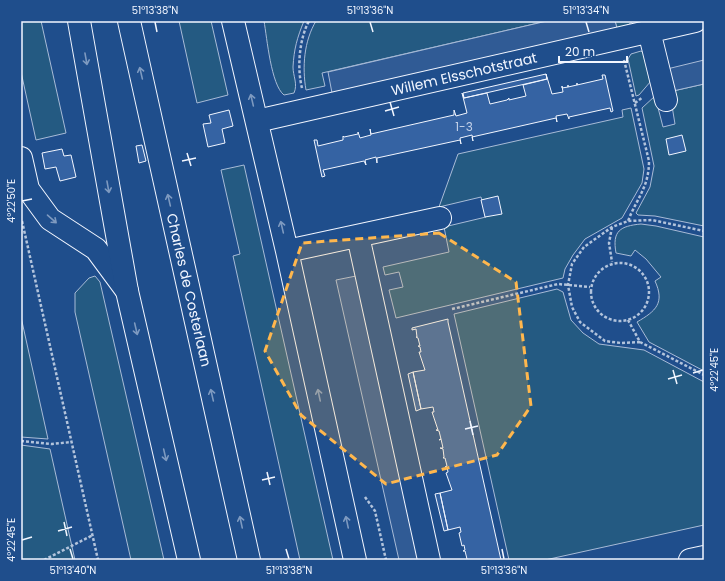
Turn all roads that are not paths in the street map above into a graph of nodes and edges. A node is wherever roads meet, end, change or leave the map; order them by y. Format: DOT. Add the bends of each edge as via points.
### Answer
graph roads {
  1 [pos="79,21"];
  2 [pos="130,21"];
  3 [pos="234,21"];
  4 [pos="695,21"];
  5 [pos="649,31"];
  6 [pos="666,100"];
  7 [pos="257,121"];
  8 [pos="21,158"];
  9 [pos="440,218"];
  10 [pos="358,236"];
  11 [pos="287,251"];
  12 [pos="127,291"];
  13 [pos="190,560"];
  14 [pos="249,560"];
  15 [pos="355,560"];
  16 [pos="429,560"];
  1 -- 12 [label="street, one-way"];
  14 -- 2 [label="street, Charles de Costerlaan, one-way"];
  7 -- 3 [label="street, one-way"];
  4 -- 5 [label="street, Willem Elsschotstraat"];
  5 -- 6 [label="street"];
  5 -- 7 [label="street, Willem Elsschotstraat"];
  11 -- 7 [label="street, one-way"];
  8 -- 12 [label="street, one-way" via="28,189 50,219 96,249"];
  9 -- 10 [label="street"];
  10 -- 11 [label="street"];
  10 -- 16 [label="street"];
  15 -- 11 [label="street, one-way"];
  12 -- 13 [label="street, one-way"];
}
